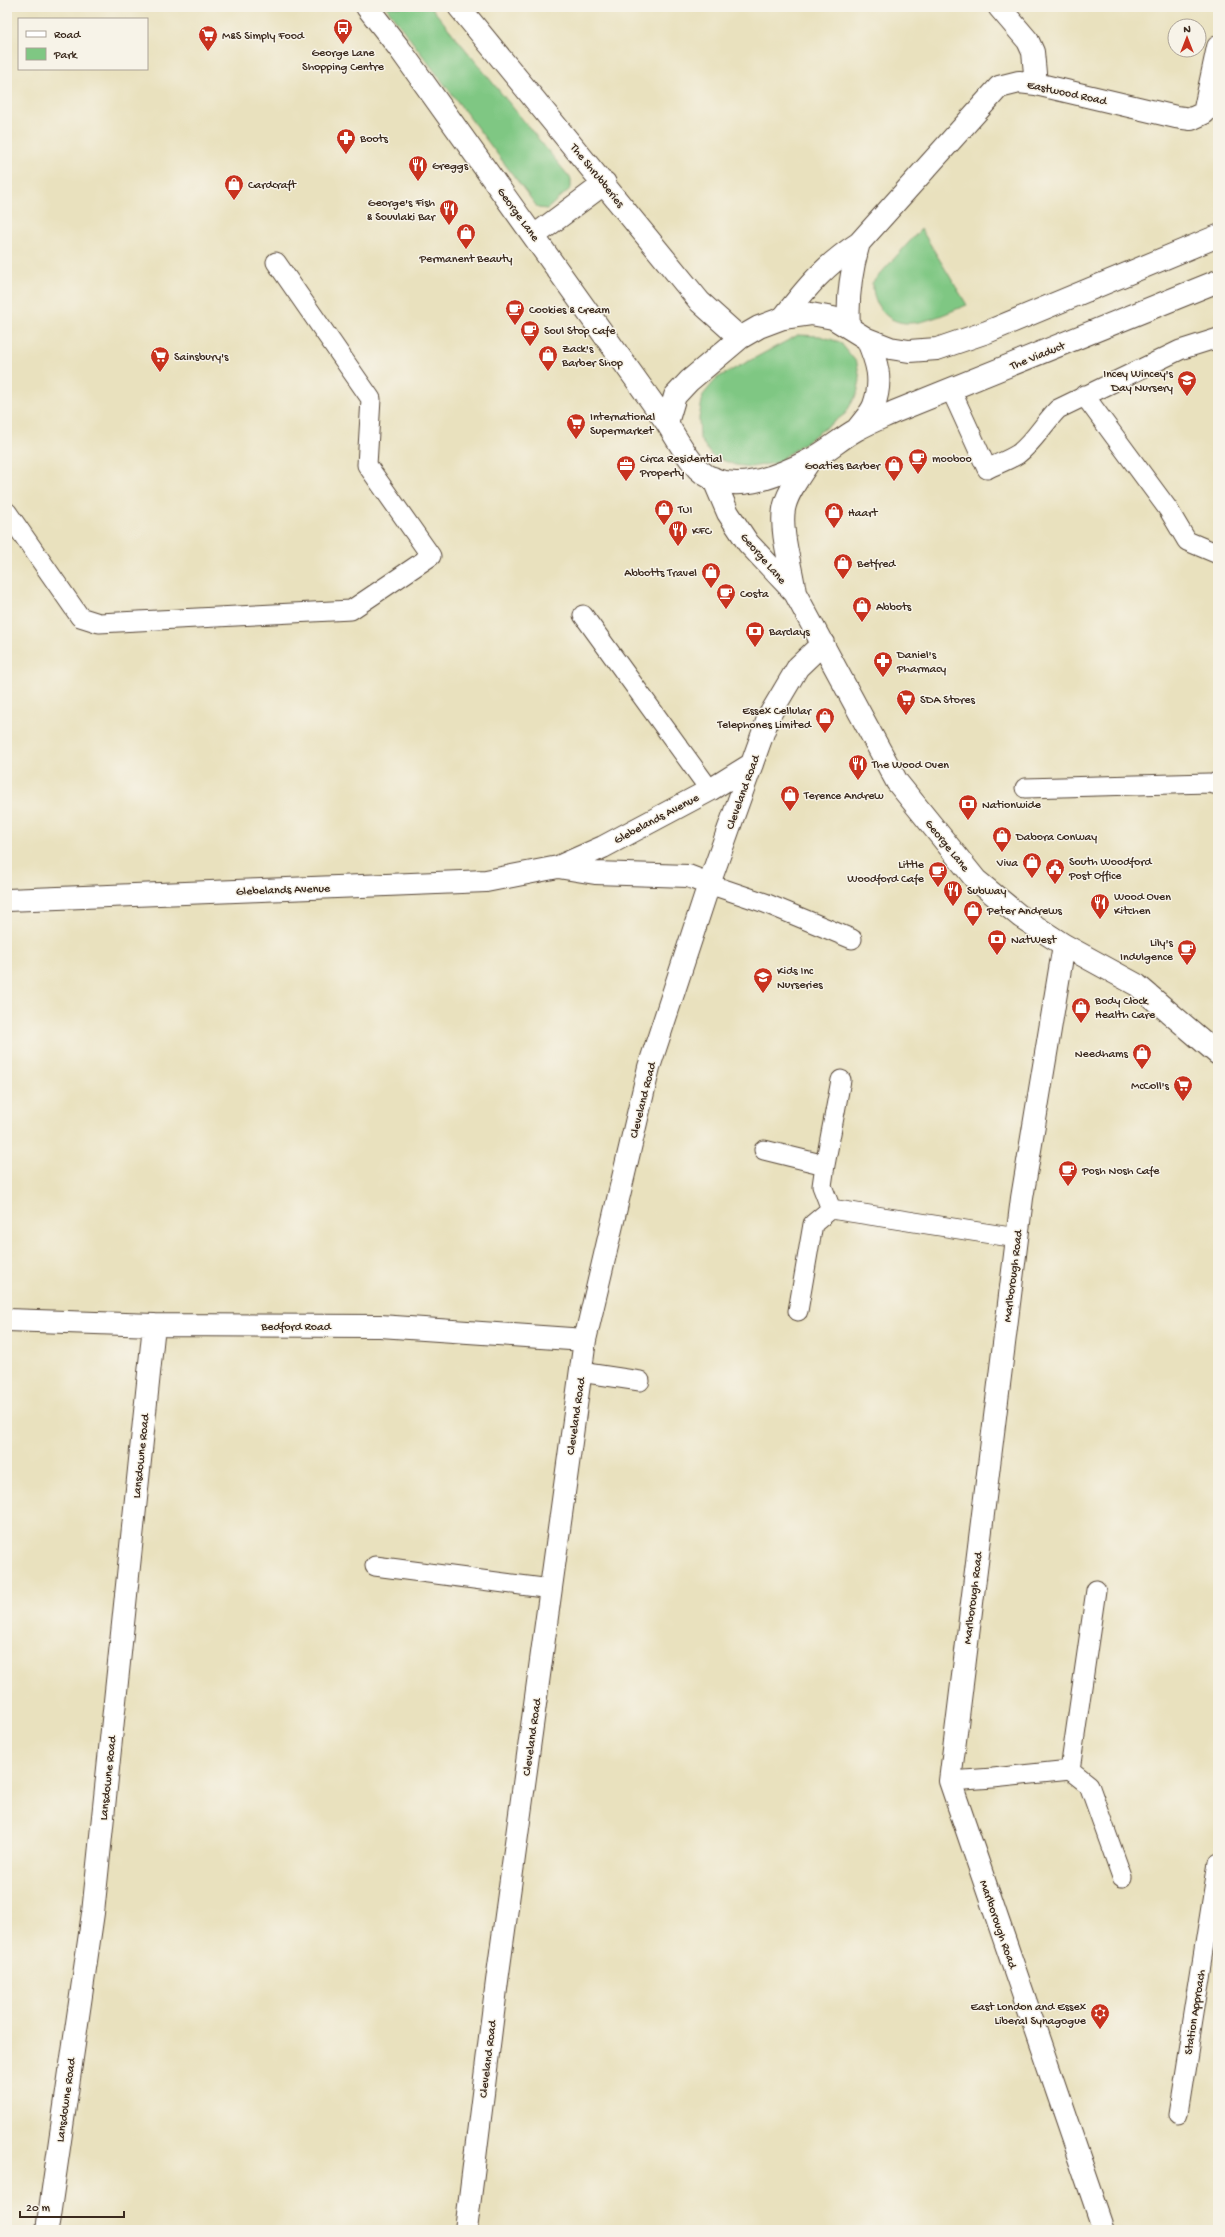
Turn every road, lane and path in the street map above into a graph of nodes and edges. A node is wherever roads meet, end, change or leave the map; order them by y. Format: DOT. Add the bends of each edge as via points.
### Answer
graph roads {
  1 [pos="368,7"];
  2 [pos="459,7"];
  3 [pos="999,7"];
  4 [pos="1218,47"];
  5 [pos="1036,84"];
  6 [pos="605,183"];
  7 [pos="534,236"];
  8 [pos="1218,236"];
  9 [pos="859,243"];
  10 [pos="276,262"];
  11 [pos="1218,281"];
  12 [pos="782,318"];
  13 [pos="849,326"];
  14 [pos="740,338"];
  15 [pos="1218,338"];
  16 [pos="867,339"];
  17 [pos="951,390"];
  18 [pos="1084,395"];
  19 [pos="667,423"];
  20 [pos="856,430"];
  21 [pos="810,460"];
  22 [pos="713,478"];
  23 [pos="7,512"];
  24 [pos="1218,554"];
  25 [pos="795,593"];
  26 [pos="583,615"];
  27 [pos="823,643"];
  28 [pos="752,764"];
  29 [pos="1218,785"];
  30 [pos="1025,788"];
  31 [pos="710,790"];
  32 [pos="558,867"];
  33 [pos="709,884"];
  34 [pos="7,900"];
  35 [pos="852,939"];
  36 [pos="1064,945"];
  37 [pos="1218,1054"];
  38 [pos="841,1080"];
  39 [pos="764,1150"];
  40 [pos="825,1165"];
  41 [pos="831,1209"];
  42 [pos="1017,1238"];
  43 [pos="798,1311"];
  44 [pos="7,1320"];
  45 [pos="154,1325"];
  46 [pos="585,1340"];
  47 [pos="580,1372"];
  48 [pos="640,1381"];
  49 [pos="375,1566"];
  50 [pos="551,1589"];
  51 [pos="1096,1590"];
  52 [pos="1070,1770"];
  53 [pos="950,1780"];
  54 [pos="1218,1863"];
  55 [pos="1122,1877"];
  56 [pos="1178,2114"];
  57 [pos="47,2230"];
  58 [pos="466,2230"];
  59 [pos="1104,2230"];
  1 -- 7 [label="street, George Lane"];
  2 -- 6 [label="street, The Shrubberies"];
  3 -- 5 [label="street" via="1028,41 1033,52"];
  4 -- 5 [label="street, Eastwood Road" via="1204,113 1191,119"];
  5 -- 9 [label="street, Eastwood Road" via="1019,82 999,86"];
  6 -- 7 [label="street"];
  6 -- 14 [label="street, The Shrubberies" via="700,302"];
  7 -- 19 [label="street, George Lane"];
  8 -- 16 [label="street" via="987,332 937,349 909,351 890,348"];
  9 -- 12 [label="street, Eastwood Road" via="836,258 814,279"];
  9 -- 13 [label="street, Eastwood Road" via="851,271 847,301"];
  10 -- 23 [label="lane" via="371,399 367,465 431,556 351,610 99,623 80,617"];
  11 -- 17 [label="street, The Viaduct"];
  12 -- 13 [label="street" via="811,314 833,318"];
  12 -- 14 [label="street"];
  13 -- 16 [label="street"];
  14 -- 19 [label="street" via="675,396"];
  15 -- 18 [label="lane" via="1180,350"];
  16 -- 20 [label="street" via="878,362 878,382 874,406"];
  17 -- 18 [label="lane" via="987,470 1018,454 1058,409"];
  17 -- 20 [label="street, The Viaduct"];
  18 -- 24 [label="lane" via="1168,509 1187,541"];
  19 -- 22 [label="street, George Lane" via="698,469"];
  20 -- 21 [label="street"];
  21 -- 22 [label="street" via="758,482 736,484"];
  21 -- 25 [label="street, George Lane" via="794,484 784,509 785,536"];
  22 -- 25 [label="street, George Lane" via="728,514 748,543"];
  25 -- 27 [label="street, George Lane"];
  26 -- 31 [label="lane"];
  27 -- 28 [label="street, Cleveland Road" via="798,667 784,689 769,716"];
  27 -- 36 [label="street, George Lane" via="897,782 943,841 976,880 1021,917"];
  28 -- 31 [label="street, Glebelands Avenue"];
  28 -- 33 [label="street, Cleveland Road"];
  29 -- 30 [label="lane" via="1193,783"];
  31 -- 32 [label="street, Glebelands Avenue" via="603,847"];
  32 -- 33 [label="street, Glebelands Avenue" via="594,873 688,876"];
  32 -- 34 [label="street, Glebelands Avenue" via="486,881"];
  33 -- 35 [label="lane" via="764,903"];
  33 -- 46 [label="street, Cleveland Road" via="649,1067"];
  36 -- 37 [label="street, George Lane" via="1137,984"];
  36 -- 42 [label="street, Marlborough Road"];
  38 -- 40 [label="lane"];
  39 -- 40 [label="lane"];
  40 -- 41 [label="lane" via="822,1186"];
  41 -- 42 [label="lane"];
  41 -- 43 [label="lane" via="813,1224"];
  42 -- 53 [label="street, Marlborough Road"];
  44 -- 45 [label="street, Bedford Road"];
  45 -- 46 [label="street, Bedford Road" via="380,1326"];
  45 -- 57 [label="street, Lansdowne Road" via="93,1913"];
  46 -- 47 [label="street, Cleveland Road"];
  47 -- 48 [label="lane"];
  47 -- 50 [label="street, Cleveland Road"];
  49 -- 50 [label="lane"];
  50 -- 58 [label="street, Cleveland Road" via="497,1981"];
  51 -- 52 [label="lane"];
  52 -- 53 [label="lane"];
  52 -- 55 [label="lane" via="1089,1785"];
  53 -- 59 [label="street, Marlborough Road"];
  54 -- 56 [label="lane, Station Approach"];
}
